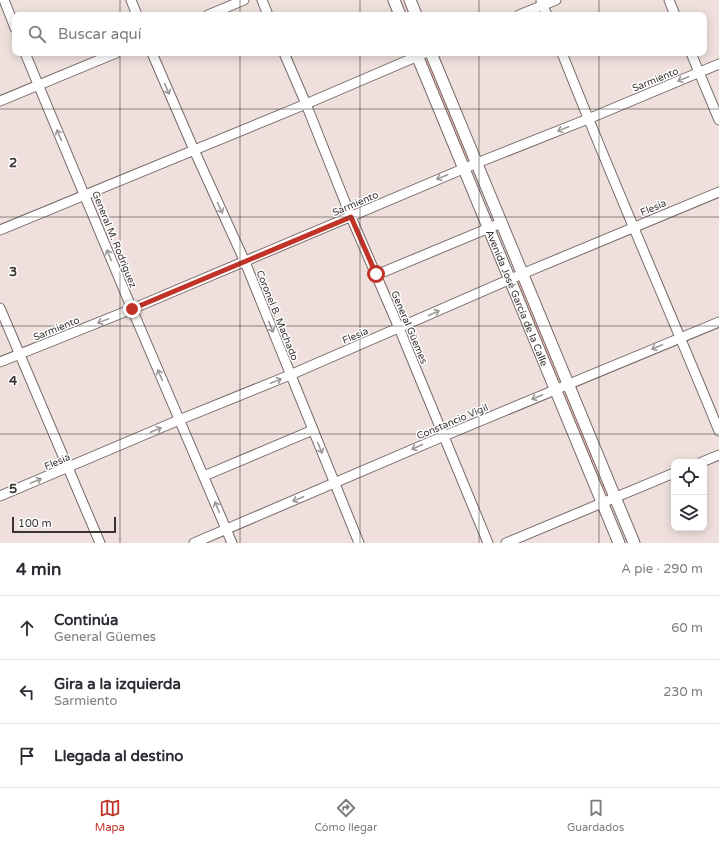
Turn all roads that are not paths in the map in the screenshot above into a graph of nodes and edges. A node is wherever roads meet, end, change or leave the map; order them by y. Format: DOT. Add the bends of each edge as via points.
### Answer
graph roads {
  1 [pos="4,0"];
  2 [pos="131,0"];
  3 [pos="244,0"];
  4 [pos="262,0"];
  5 [pos="394,0"];
  6 [pos="410,0"];
  7 [pos="556,0"];
  8 [pos="669,0"];
  9 [pos="542,3"];
  10 [pos="136,12"];
  11 [pos="215,12"];
  12 [pos="267,12"];
  13 [pos="399,12"];
  14 [pos="415,12"];
  15 [pos="525,12"];
  16 [pos="674,12"];
  17 [pos="12,20"];
  18 [pos="26,56"];
  19 [pos="109,56"];
  20 [pos="153,56"];
  21 [pos="285,56"];
  22 [pos="414,56"];
  23 [pos="420,56"];
  24 [pos="432,56"];
  25 [pos="563,56"];
  26 [pos="692,56"];
  27 [pos="719,64"];
  28 [pos="699,73"];
  29 [pos="38,85"];
  30 [pos="0,101"];
  31 [pos="306,104"];
  32 [pos="588,119"];
  33 [pos="719,120"];
  34 [pos="194,150"];
  35 [pos="477,163"];
  36 [pos="464,168"];
  37 [pos="719,192"];
  38 [pos="84,195"];
  39 [pos="351,217"];
  40 [pos="501,223"];
  41 [pos="633,228"];
  42 [pos="489,229"];
  43 [pos="0,230"];
  44 [pos="245,262"];
  45 [pos="376,274"];
  46 [pos="522,274"];
  47 [pos="510,279"];
  48 [pos="0,308"];
  49 [pos="132,309"];
  50 [pos="719,322"];
  51 [pos="399,328"];
  52 [pos="681,337"];
  53 [pos="20,354"];
  54 [pos="0,362"];
  55 [pos="290,375"];
  56 [pos="568,384"];
  57 [pos="556,389"];
  58 [pos="179,420"];
  59 [pos="313,430"];
  60 [pos="719,430"];
  61 [pos="444,436"];
  62 [pos="719,455"];
  63 [pos="707,460"];
  64 [pos="68,468"];
  65 [pos="671,474"];
  66 [pos="204,476"];
  67 [pos="335,483"];
  68 [pos="0,496"];
  69 [pos="615,497"];
  70 [pos="603,503"];
  71 [pos="227,529"];
  72 [pos="100,543"];
  73 [pos="194,543"];
  74 [pos="232,543"];
  75 [pos="359,543"];
  76 [pos="488,543"];
  77 [pos="506,543"];
  78 [pos="619,543"];
  79 [pos="634,543"];
  1 -- 17 [label="street"];
  2 -- 10 [label="street"];
  3 -- 11 [label="street"];
  4 -- 12 [label="street"];
  5 -- 13 [label="main road"];
  6 -- 14 [label="main road"];
  7 -- 9 [label="street"];
  8 -- 16 [label="street"];
  9 -- 15 [label="street"];
  18 -- 29 [label="street, General M. Rodríguez"];
  19 -- 29 [label="street"];
  20 -- 34 [label="street, Coronel B. Machado, one-way"];
  21 -- 31 [label="street, General Güemes"];
  22 -- 31 [label="street"];
  23 -- 36 [label="main road, Avenida José García de la Calle"];
  24 -- 35 [label="main road, Avenida José García de la Calle"];
  25 -- 32 [label="street"];
  26 -- 28 [label="street"];
  27 -- 28 [label="street, Sarmiento"];
  28 -- 32 [label="street, Sarmiento, one-way"];
  28 -- 33 [label="street"];
  29 -- 30 [label="street"];
  38 -- 29 [label="street, General M. Rodríguez, one-way"];
  31 -- 34 [label="street"];
  31 -- 39 [label="street, General Güemes"];
  32 -- 35 [label="street, Sarmiento, one-way"];
  32 -- 41 [label="street"];
  34 -- 38 [label="street"];
  34 -- 44 [label="street, Coronel B. Machado, one-way"];
  35 -- 36 [label="street, Sarmiento"];
  35 -- 40 [label="main road, Avenida José García de la Calle"];
  36 -- 39 [label="street, Sarmiento, one-way"];
  36 -- 42 [label="main road, Avenida José García de la Calle"];
  37 -- 41 [label="street, Flesia"];
  38 -- 43 [label="street"];
  49 -- 38 [label="street, General M. Rodríguez, one-way"];
  39 -- 44 [label="street, Sarmiento"];
  39 -- 45 [label="street, General Güemes"];
  40 -- 42 [label="street"];
  40 -- 46 [label="main road, Avenida José García de la Calle"];
  41 -- 46 [label="street, Flesia"];
  41 -- 52 [label="street"];
  42 -- 45 [label="street"];
  42 -- 47 [label="main road, Avenida José García de la Calle"];
  44 -- 49 [label="street, Sarmiento"];
  44 -- 55 [label="street, Coronel B. Machado, one-way"];
  45 -- 51 [label="street, General Güemes"];
  46 -- 47 [label="street, Flesia"];
  46 -- 56 [label="main road, Avenida José García de la Calle"];
  51 -- 47 [label="street, Flesia, one-way"];
  47 -- 57 [label="main road, Avenida José García de la Calle"];
  48 -- 53 [label="street"];
  49 -- 53 [label="street, Sarmiento, one-way"];
  58 -- 49 [label="street, General M. Rodríguez, one-way"];
  50 -- 52 [label="street, Constancio Vigil"];
  51 -- 55 [label="street, Flesia"];
  51 -- 61 [label="street, General Güemes"];
  52 -- 56 [label="street, Constancio Vigil, one-way"];
  52 -- 60 [label="street"];
  53 -- 54 [label="street, Sarmiento"];
  53 -- 64 [label="street"];
  58 -- 55 [label="street, Flesia, one-way"];
  55 -- 59 [label="street, Coronel B. Machado"];
  56 -- 57 [label="street, Constancio Vigil"];
  56 -- 69 [label="main road, Avenida José García de la Calle"];
  57 -- 61 [label="street, Constancio Vigil, one-way"];
  57 -- 70 [label="main road, Avenida José García de la Calle"];
  64 -- 58 [label="street, Flesia, one-way"];
  58 -- 66 [label="street, General M. Rodríguez"];
  59 -- 66 [label="street"];
  59 -- 67 [label="street, Coronel B. Machado, one-way"];
  61 -- 67 [label="street, Constancio Vigil, one-way"];
  61 -- 76 [label="street, General Güemes"];
  62 -- 63 [label="street"];
  68 -- 64 [label="street, Flesia, one-way"];
  64 -- 72 [label="street"];
  65 -- 69 [label="street"];
  71 -- 66 [label="street, General M. Rodríguez, one-way"];
  67 -- 71 [label="street, Constancio Vigil, one-way"];
  67 -- 75 [label="street, Coronel B. Machado"];
  69 -- 70 [label="street"];
  69 -- 79 [label="main road, Avenida José García de la Calle"];
  70 -- 77 [label="street"];
  70 -- 78 [label="main road, Avenida José García de la Calle"];
  71 -- 73 [label="street, Constancio Vigil"];
  71 -- 74 [label="street, General M. Rodríguez"];
}
